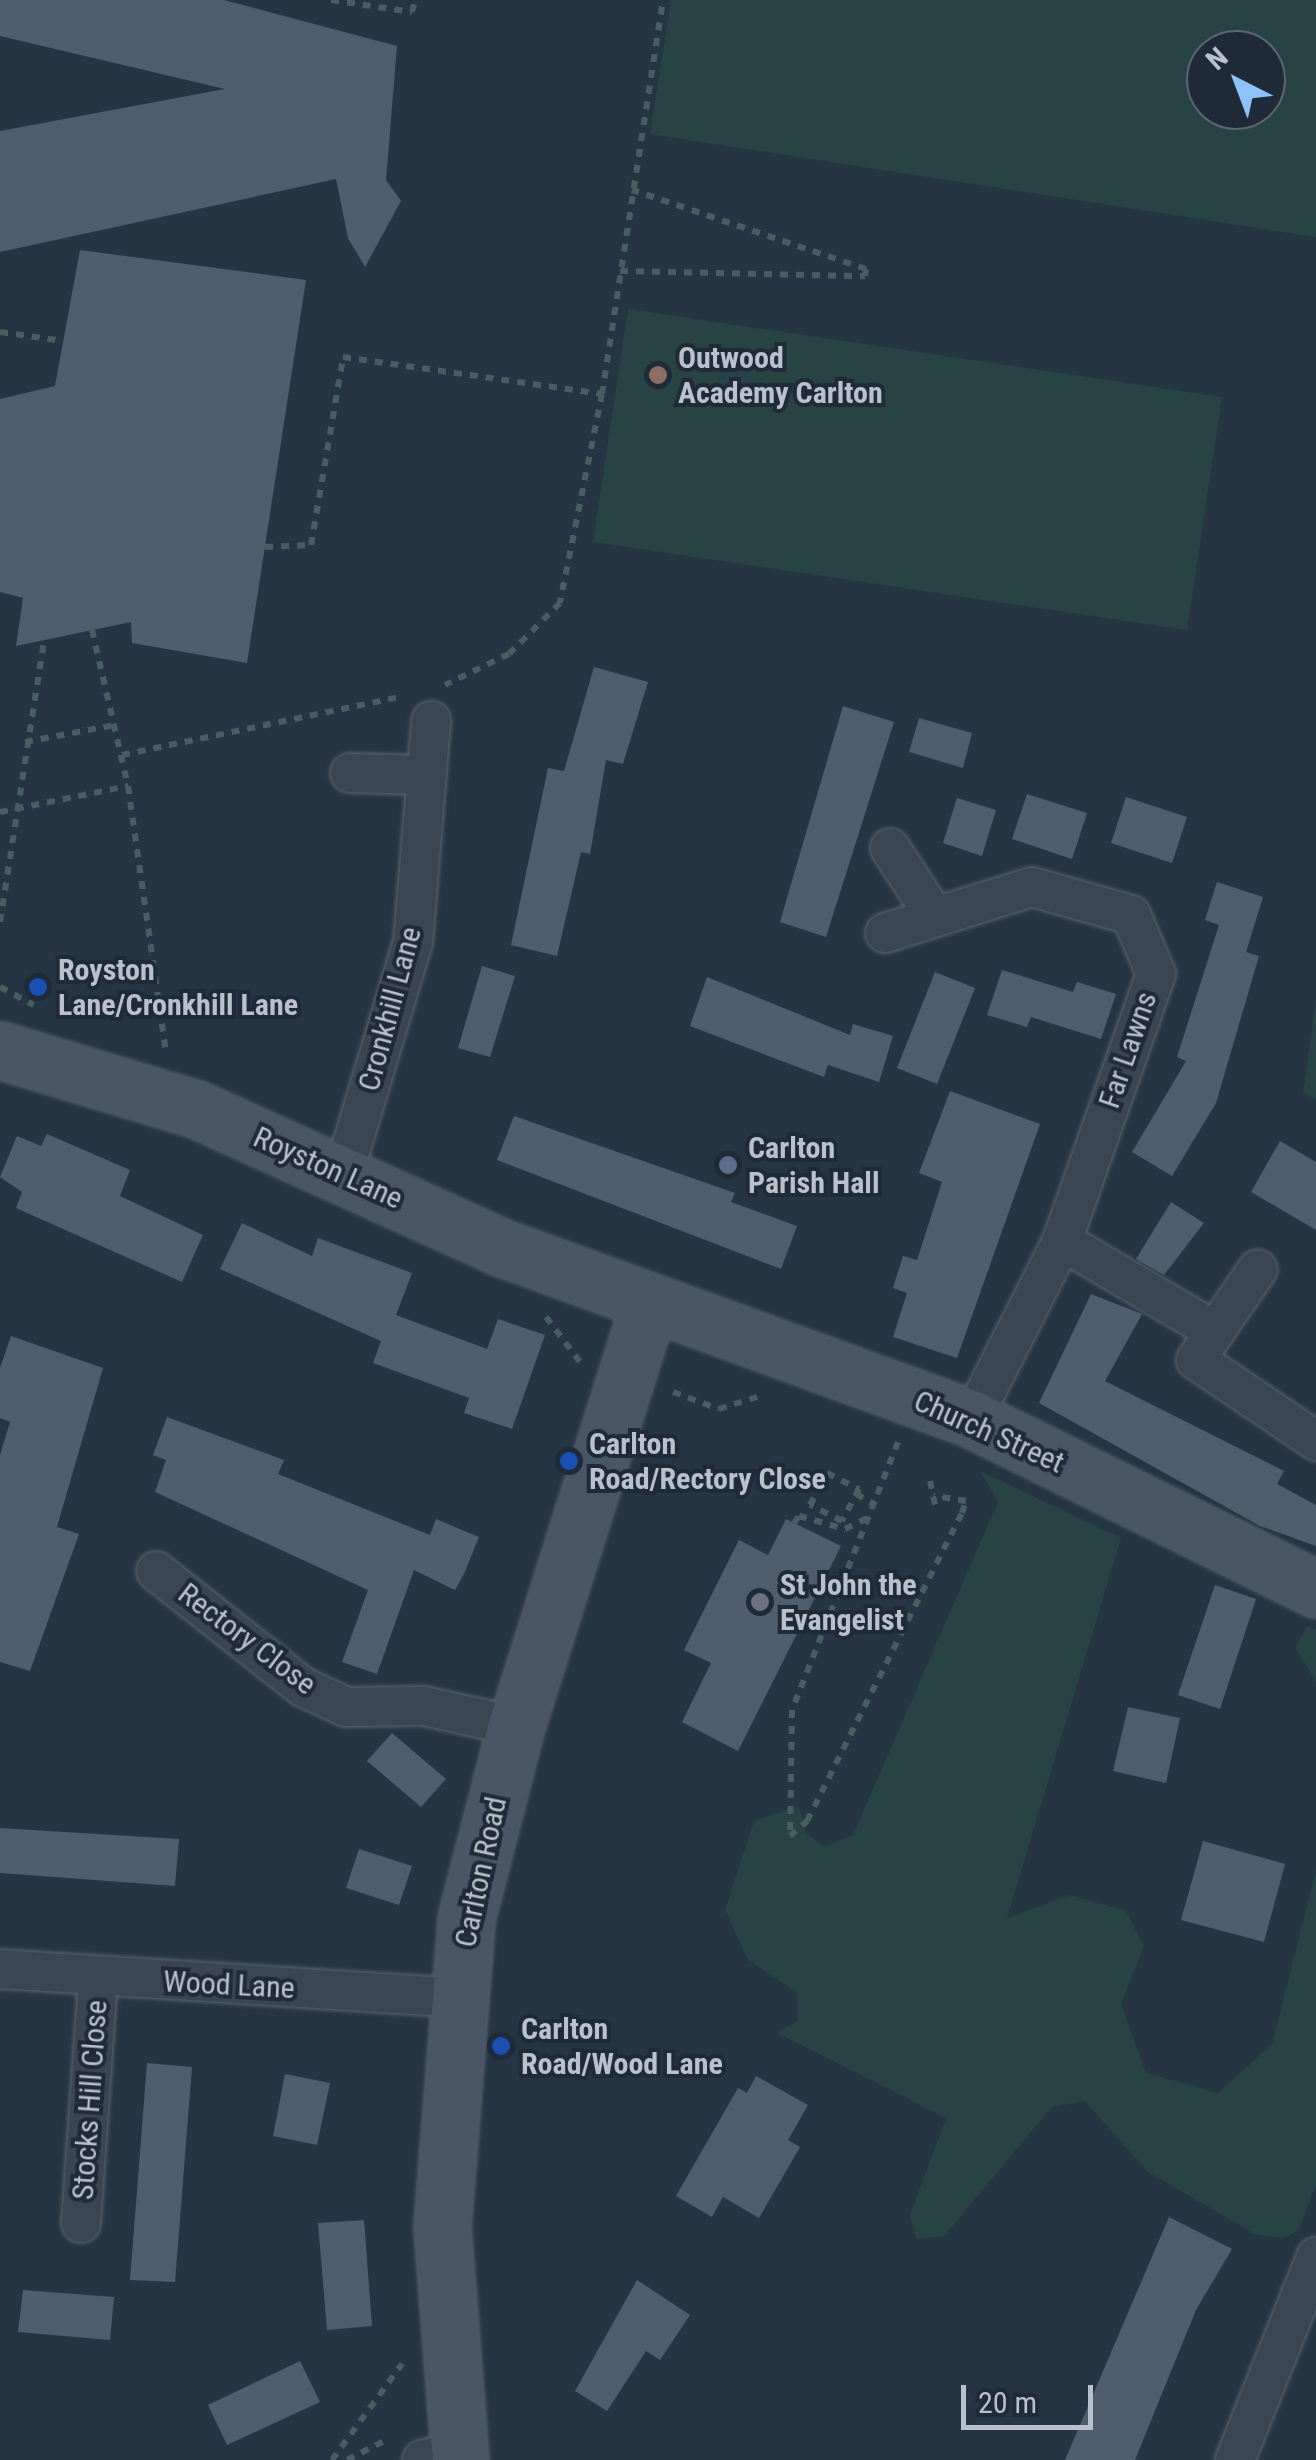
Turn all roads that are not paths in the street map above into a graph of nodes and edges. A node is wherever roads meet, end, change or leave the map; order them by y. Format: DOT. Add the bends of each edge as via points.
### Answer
graph roads {
  1 [pos="427,701"];
  2 [pos="350,773"];
  3 [pos="426,775"];
  4 [pos="890,848"];
  5 [pos="935,918"];
  6 [pos="886,933"];
  7 [pos="0,1050"];
  8 [pos="344,1175"];
  9 [pos="1062,1240"];
  10 [pos="1258,1269"];
  11 [pos="649,1304"];
  12 [pos="1214,1331"];
  13 [pos="972,1420"];
  14 [pos="1316,1441"];
  15 [pos="156,1572"];
  16 [pos="1316,1589"];
  17 [pos="516,1726"];
  18 [pos="0,1970"];
  19 [pos="98,1978"];
  20 [pos="458,1998"];
  21 [pos="81,2223"];
  22 [pos="1316,2258"];
  23 [pos="447,2457"];
  24 [pos="1236,2460"];
  1 -- 3 [label="street, Cronkhill Lane"];
  2 -- 3 [label="street"];
  3 -- 8 [label="street, Cronkhill Lane" via="412,942"];
  4 -- 5 [label="street"];
  5 -- 6 [label="street, Far Lawns"];
  5 -- 9 [label="street, Far Lawns" via="1032,887 1131,915 1156,974"];
  7 -- 8 [label="main road, Royston Lane" via="171,1101"];
  8 -- 11 [label="main road, Royston Lane"];
  9 -- 12 [label="street"];
  9 -- 13 [label="street, Far Lawns"];
  10 -- 12 [label="street"];
  11 -- 13 [label="main road, Church Street"];
  11 -- 17 [label="main road, Carlton Road"];
  12 -- 14 [label="street" via="1196,1360"];
  13 -- 16 [label="main road, Church Street"];
  15 -- 17 [label="street, Rectory Close" via="303,1687 346,1707 424,1706"];
  17 -- 20 [label="main road, Carlton Road" via="466,1919"];
  18 -- 19 [label="street, Wood Lane"];
  19 -- 20 [label="street, Wood Lane"];
  19 -- 21 [label="street, Stocks Hill Close"];
  20 -- 23 [label="main road, Carlton Road" via="443,2308"];
  22 -- 24 [label="street"];
}
